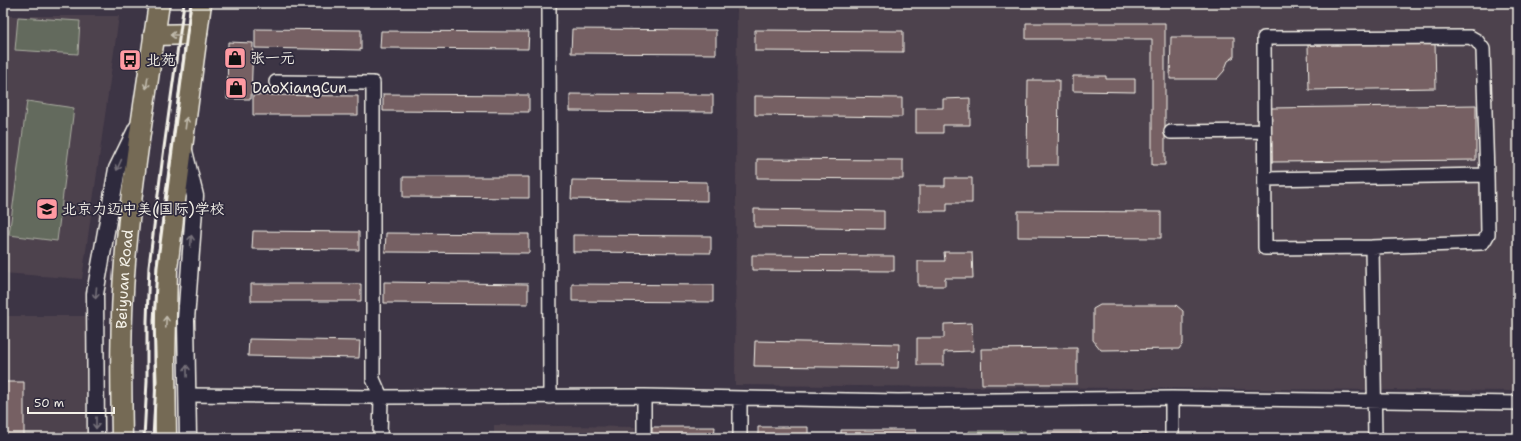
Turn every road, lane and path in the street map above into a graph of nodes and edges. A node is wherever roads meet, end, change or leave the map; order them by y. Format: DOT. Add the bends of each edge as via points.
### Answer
graph roads {
  1 [pos="159,3"];
  2 [pos="202,3"];
  3 [pos="550,3"];
  4 [pos="197,34"];
  5 [pos="154,35"];
  6 [pos="276,82"];
  7 [pos="143,118"];
  8 [pos="1264,131"];
  9 [pos="1171,132"];
  10 [pos="183,148"];
  11 [pos="1487,175"];
  12 [pos="1264,179"];
  13 [pos="1372,246"];
  14 [pos="187,395"];
  15 [pos="644,396"];
  16 [pos="381,397"];
  17 [pos="550,397"];
  18 [pos="740,398"];
  19 [pos="1172,398"];
  20 [pos="1374,400"];
  21 [pos="1518,404"];
  22 [pos="96,438"];
  23 [pos="122,438"];
  24 [pos="166,438"];
  25 [pos="188,438"];
  26 [pos="380,438"];
  27 [pos="644,438"];
  28 [pos="740,438"];
  29 [pos="1172,438"];
  30 [pos="1375,438"];
  1 -- 5 [label="main road, Beiyuan Road"];
  2 -- 4 [label="main road"];
  3 -- 17 [label="street"];
  4 -- 5 [label="main road, one-way"];
  10 -- 4 [label="main road, one-way"];
  5 -- 7 [label="main road, Beiyuan Road, one-way"];
  6 -- 16 [label="street" via="374,83 373,379"];
  7 -- 22 [label="street, one-way" via="117,169 95,294"];
  7 -- 23 [label="main road, Beiyuan Road" via="125,262 121,363"];
  8 -- 9 [label="street"];
  8 -- 11 [label="street" via="1264,38 1470,36 1483,48"];
  8 -- 12 [label="street"];
  14 -- 10 [label="street, one-way" via="186,320 195,196"];
  24 -- 10 [label="main road, one-way" via="167,269"];
  11 -- 12 [label="street"];
  11 -- 13 [label="street" via="1488,234 1481,243"];
  12 -- 13 [label="street" via="1265,248"];
  13 -- 20 [label="street"];
  14 -- 16 [label="street"];
  14 -- 25 [label="street"];
  15 -- 17 [label="street"];
  15 -- 18 [label="street"];
  15 -- 27 [label="street"];
  16 -- 17 [label="street"];
  16 -- 26 [label="street"];
  18 -- 19 [label="street"];
  18 -- 28 [label="street"];
  19 -- 20 [label="street"];
  19 -- 29 [label="street"];
  20 -- 21 [label="street"];
  20 -- 30 [label="street"];
}
